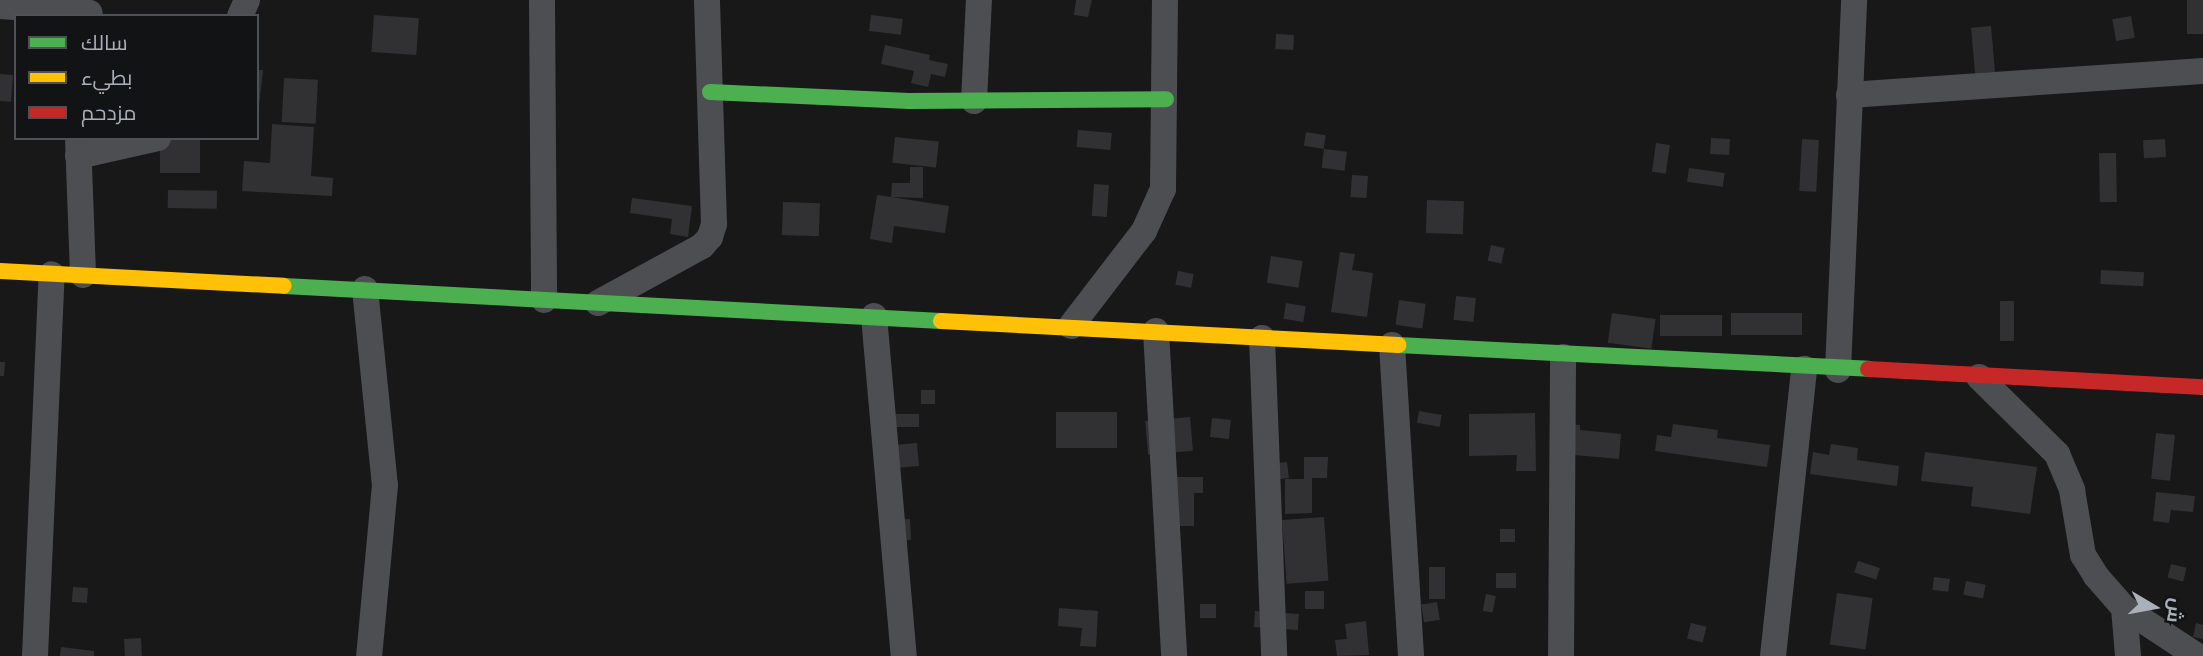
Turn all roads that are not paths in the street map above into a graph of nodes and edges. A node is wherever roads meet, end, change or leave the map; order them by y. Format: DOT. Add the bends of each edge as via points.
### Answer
graph roads {
  1 [pos="542,0"];
  2 [pos="707,0"];
  3 [pos="979,0"];
  4 [pos="1165,0"];
  5 [pos="1854,0"];
  6 [pos="0,6"];
  7 [pos="90,10"];
  8 [pos="2203,71"];
  9 [pos="710,92"];
  10 [pos="1850,95"];
  11 [pos="1166,99"];
  12 [pos="974,100"];
  13 [pos="140,140"];
  14 [pos="78,147"];
  15 [pos="0,271"];
  16 [pos="52,274"];
  17 [pos="83,275"];
  18 [pos="365,289"];
  19 [pos="544,300"];
  20 [pos="597,303"];
  21 [pos="874,316"];
  22 [pos="1070,326"];
  23 [pos="1156,331"];
  24 [pos="1262,338"];
  25 [pos="1392,345"];
  26 [pos="1563,357"];
  27 [pos="1804,369"];
  28 [pos="1838,370"];
  29 [pos="1979,377"];
  30 [pos="2203,387"];
  31 [pos="2123,608"];
  32 [pos="35,656"];
  33 [pos="369,656"];
  34 [pos="904,656"];
  35 [pos="1174,656"];
  36 [pos="1274,656"];
  37 [pos="1411,656"];
  38 [pos="1561,656"];
  39 [pos="1773,656"];
  40 [pos="2128,656"];
  41 [pos="2197,656"];
  1 -- 19 [label="street"];
  2 -- 9 [label="street"];
  3 -- 12 [label="street"];
  4 -- 11 [label="street"];
  5 -- 10 [label="street"];
  6 -- 7 [label="street"];
  8 -- 10 [label="street"];
  9 -- 12 [label="street"];
  9 -- 20 [label="street" via="714,224 710,237 702,246"];
  10 -- 28 [label="street"];
  11 -- 12 [label="street"];
  11 -- 22 [label="street" via="1163,189 1144,230"];
  13 -- 14 [label="street"];
  14 -- 17 [label="street"];
  15 -- 16 [label="street"];
  16 -- 17 [label="street"];
  16 -- 32 [label="street"];
  17 -- 18 [label="street"];
  18 -- 19 [label="street"];
  18 -- 33 [label="street" via="385,485"];
  19 -- 20 [label="street"];
  20 -- 21 [label="street"];
  21 -- 22 [label="street"];
  21 -- 34 [label="street"];
  22 -- 23 [label="street"];
  23 -- 24 [label="street"];
  23 -- 35 [label="street"];
  24 -- 25 [label="street"];
  24 -- 36 [label="street"];
  25 -- 26 [label="street"];
  25 -- 37 [label="street"];
  26 -- 27 [label="street"];
  26 -- 38 [label="street"];
  27 -- 28 [label="street"];
  27 -- 39 [label="street"];
  28 -- 29 [label="street"];
  29 -- 30 [label="street"];
  29 -- 31 [label="street" via="2057,454 2072,490 2083,555"];
  31 -- 40 [label="street"];
  31 -- 41 [label="street"];
}
